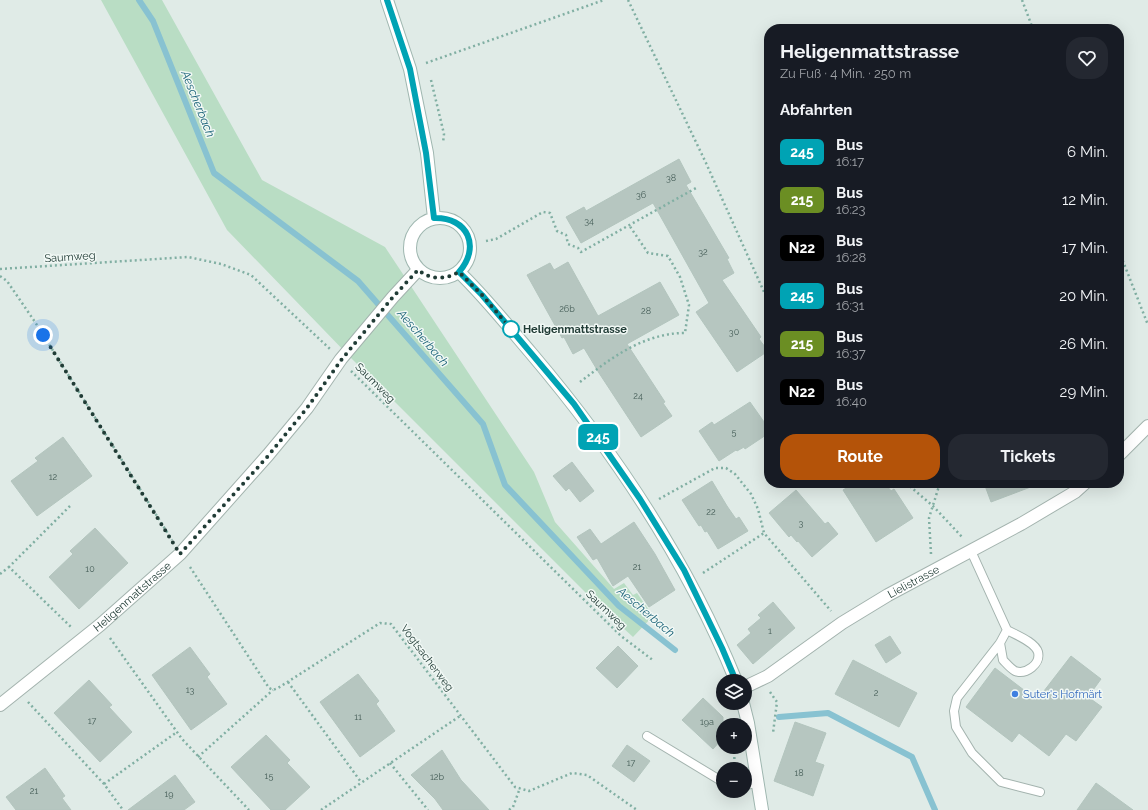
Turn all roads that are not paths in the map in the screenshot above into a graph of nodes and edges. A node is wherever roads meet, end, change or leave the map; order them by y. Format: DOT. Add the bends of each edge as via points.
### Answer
graph roads {
  1 [pos="387,0"];
  2 [pos="434,218"];
  3 [pos="418,270"];
  4 [pos="459,272"];
  5 [pos="1148,426"];
  6 [pos="1124,450"];
  7 [pos="1079,488"];
  8 [pos="971,551"];
  9 [pos="1007,630"];
  10 [pos="1000,643"];
  11 [pos="733,674"];
  12 [pos="752,683"];
  13 [pos="0,705"];
  14 [pos="745,710"];
  15 [pos="647,736"];
  16 [pos="750,762"];
  17 [pos="716,778"];
  18 [pos="752,786"];
  19 [pos="1040,792"];
  20 [pos="762,810"];
  1 -- 2 [label="street" via="410,69 426,153"];
  2 -- 3 [label="street" via="418,226 412,234 409,244 413,262"];
  2 -- 4 [label="street" via="454,220 468,235 470,255"];
  3 -- 4 [label="street" via="426,275 443,278"];
  3 -- 13 [label="street, Heligenmattstrasse" via="342,359 307,408 184,558"];
  4 -- 11 [label="street" via="482,295 574,404 640,499 684,570"];
  5 -- 6 [label="street"];
  7 -- 8 [label="street, Lielistrasse"];
  8 -- 9 [label="lane"];
  8 -- 12 [label="street, Lielistrasse" via="888,595 842,623 768,676"];
  9 -- 10 [label="lane"];
  9 -- 10 [label="lane" via="1033,645 1038,652 1038,660 1033,667 1024,672 1015,671 1003,660"];
  10 -- 19 [label="lane" via="957,698 954,711 956,727 972,753 1001,782"];
  14 -- 16 [label="street"];
  15 -- 17 [label="lane"];
  18 -- 20 [label="street"];
}
